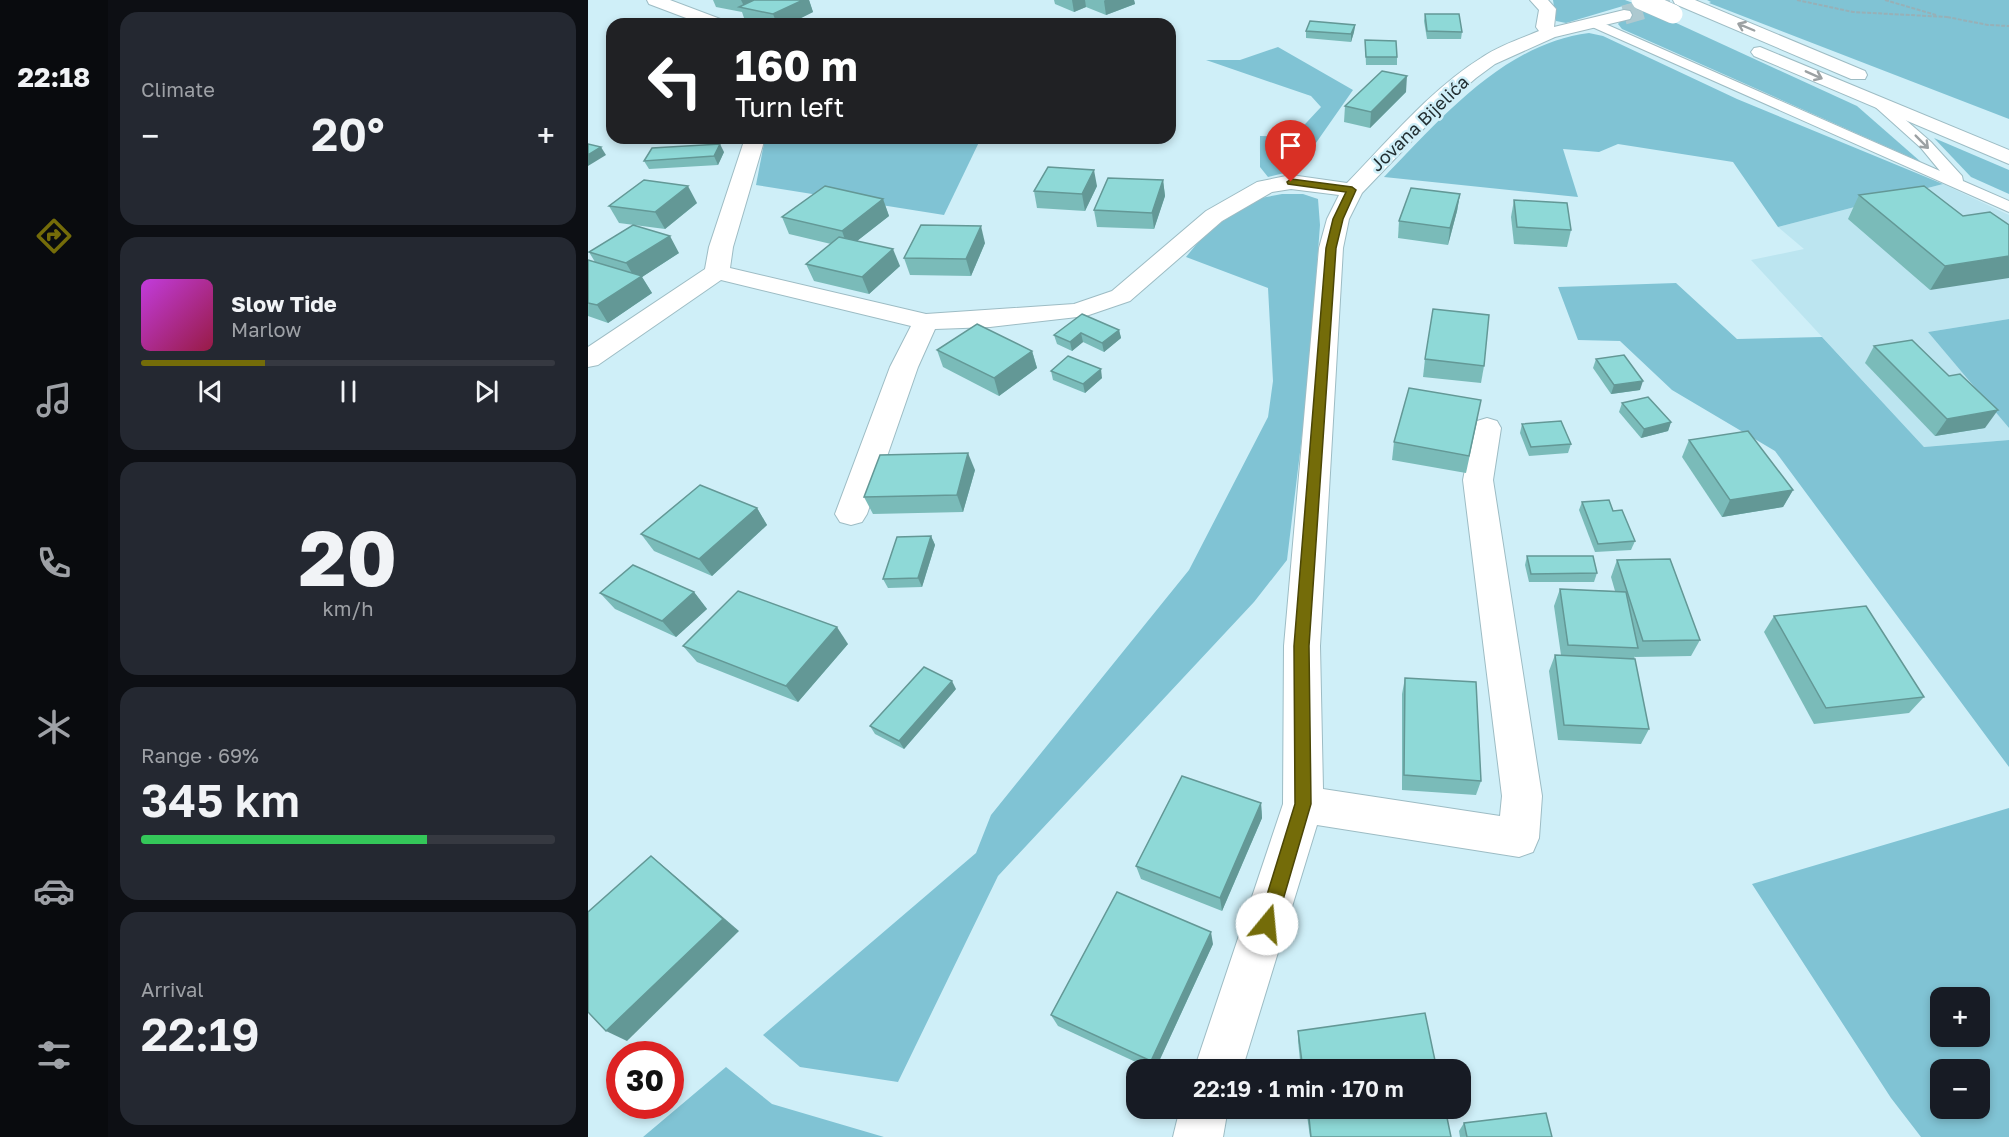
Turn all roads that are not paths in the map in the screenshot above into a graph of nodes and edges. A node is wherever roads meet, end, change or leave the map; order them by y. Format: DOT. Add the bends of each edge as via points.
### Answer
graph roads {
  1 [pos="655,0"];
  2 [pos="1538,0"];
  3 [pos="1632,7"];
  4 [pos="1684,7"];
  5 [pos="702,18"];
  6 [pos="1594,23"];
  7 [pos="1549,33"];
  8 [pos="1879,104"];
  9 [pos="1977,124"];
  10 [pos="753,144"];
  11 [pos="2009,158"];
  12 [pos="1962,186"];
  13 [pos="1352,190"];
  14 [pos="2009,207"];
  15 [pos="717,273"];
  16 [pos="926,322"];
  17 [pos="588,359"];
  18 [pos="1487,428"];
  19 [pos="851,514"];
  20 [pos="1303,804"];
  21 [pos="1222,1059"];
  22 [pos="1202,1119"];
  23 [pos="1198,1137"];
  1 -- 5 [label="main road"];
  2 -- 7 [label="main road" via="1548,9 1545,27"];
  3 -- 4 [label="main road, bridge"];
  3 -- 6 [label="main road, Jovana Bijelića"];
  4 -- 8 [label="main road, one-way" via="1760,52"];
  9 -- 4 [label="main road, one-way"];
  6 -- 7 [label="main road, Jovana Bijelića"];
  6 -- 12 [label="lane"];
  7 -- 13 [label="main road, Jovana Bijelića" via="1489,60 1469,74"];
  8 -- 11 [label="main road"];
  8 -- 12 [label="lane, one-way" via="1926,145"];
  10 -- 15 [label="main road"];
  12 -- 14 [label="lane"];
  13 -- 16 [label="main road" via="1291,182 1265,186 1214,216 1121,296 1077,311"];
  13 -- 20 [label="main road, Jovana Bijelića" via="1338,219 1331,248 1302,646"];
  15 -- 16 [label="main road"];
  15 -- 17 [label="main road"];
  16 -- 19 [label="main road" via="904,367"];
  18 -- 20 [label="main road" via="1478,480 1522,796 1519,838"];
  20 -- 21 [label="main road, Jovana Bijelića"];
  22 -- 23 [label="main road"];
}
